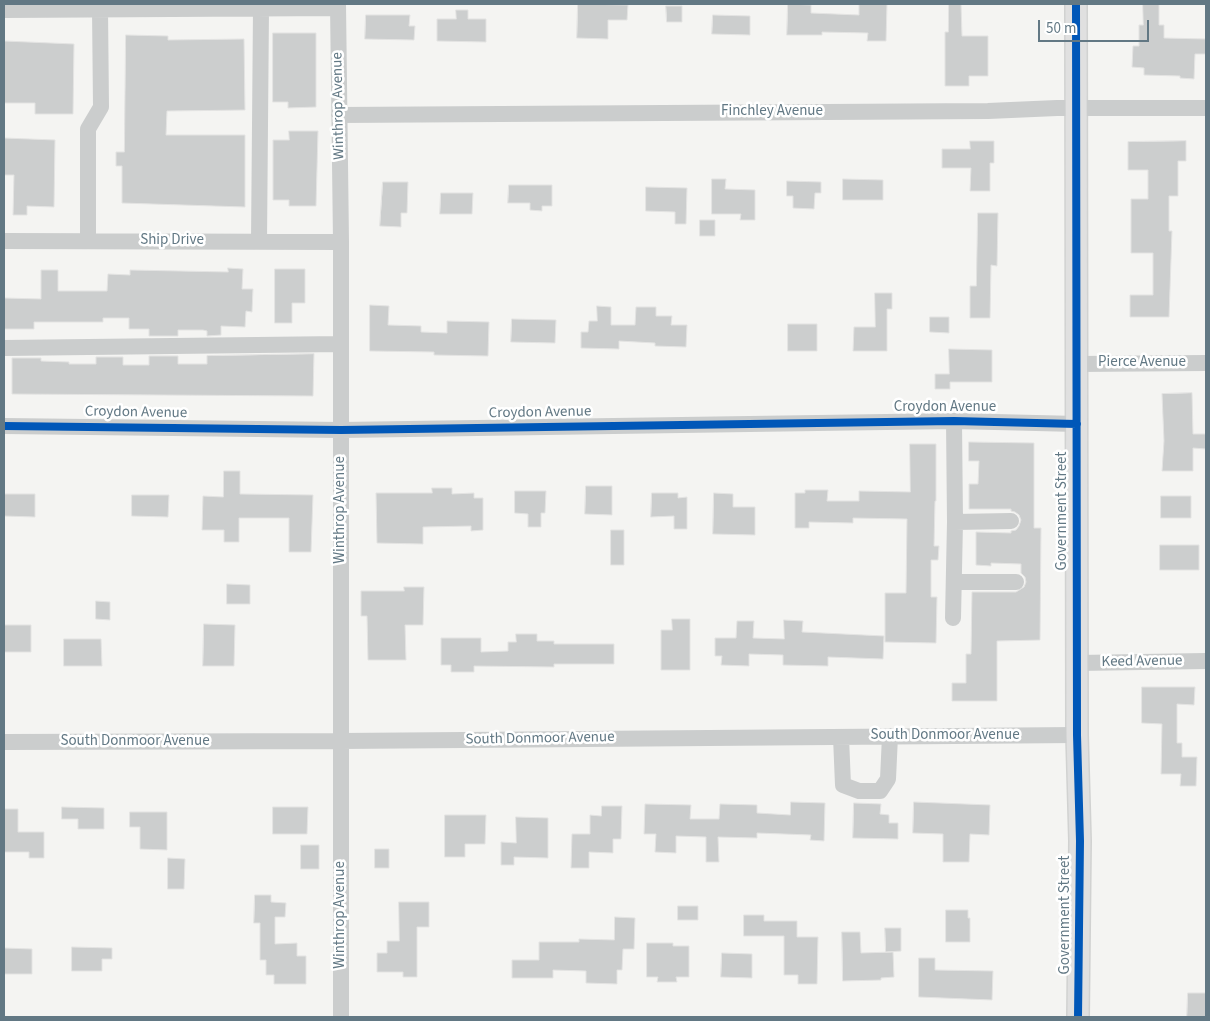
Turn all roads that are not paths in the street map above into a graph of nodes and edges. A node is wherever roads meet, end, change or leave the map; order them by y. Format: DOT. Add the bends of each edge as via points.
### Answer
graph roads {
  1 [pos="1076,4"];
  2 [pos="164,6"];
  3 [pos="338,6"];
  4 [pos="37,7"];
  5 [pos="14,8"];
  6 [pos="100,9"];
  7 [pos="261,9"];
  8 [pos="1077,108"];
  9 [pos="1206,108"];
  10 [pos="339,115"];
  11 [pos="4,241"];
  12 [pos="88,241"];
  13 [pos="260,242"];
  14 [pos="341,242"];
  15 [pos="341,344"];
  16 [pos="4,348"];
  17 [pos="1206,363"];
  18 [pos="1077,364"];
  19 [pos="954,421"];
  20 [pos="1077,424"];
  21 [pos="4,426"];
  22 [pos="341,430"];
  23 [pos="1011,521"];
  24 [pos="955,522"];
  25 [pos="954,582"];
  26 [pos="1016,582"];
  27 [pos="953,618"];
  28 [pos="1206,662"];
  29 [pos="1077,663"];
  30 [pos="1077,734"];
  31 [pos="890,736"];
  32 [pos="841,737"];
  33 [pos="341,741"];
  34 [pos="4,742"];
  35 [pos="341,1017"];
  36 [pos="1078,1017"];
  1 -- 8 [label="main road, Government Street"];
  2 -- 6 [label="street"];
  2 -- 7 [label="street"];
  3 -- 7 [label="street"];
  3 -- 10 [label="street, Winthrop Avenue"];
  4 -- 5 [label="street"];
  4 -- 6 [label="street"];
  6 -- 12 [label="street" via="101,107 88,129"];
  7 -- 13 [label="street"];
  8 -- 9 [label="street, Finchley Avenue"];
  8 -- 10 [label="street, Finchley Avenue"];
  8 -- 18 [label="main road, Government Street"];
  10 -- 14 [label="street, Winthrop Avenue"];
  11 -- 12 [label="street, Ship Drive"];
  12 -- 13 [label="street, Ship Drive"];
  13 -- 14 [label="street, Ship Drive"];
  14 -- 15 [label="street, Winthrop Avenue"];
  15 -- 16 [label="street"];
  15 -- 22 [label="street, Winthrop Avenue"];
  17 -- 18 [label="street, Pierce Avenue"];
  18 -- 20 [label="main road, Government Street"];
  19 -- 20 [label="street, Croydon Avenue"];
  19 -- 22 [label="street, Croydon Avenue"];
  19 -- 24 [label="street"];
  20 -- 29 [label="main road, Government Street"];
  21 -- 22 [label="street, Croydon Avenue"];
  22 -- 33 [label="street, Winthrop Avenue"];
  23 -- 24 [label="street"];
  24 -- 25 [label="street"];
  25 -- 26 [label="street"];
  25 -- 27 [label="street"];
  28 -- 29 [label="street, Keed Avenue"];
  29 -- 30 [label="main road, Government Street"];
  30 -- 31 [label="street, South Donmoor Avenue"];
  30 -- 36 [label="main road, Government Street" via="1080,841"];
  31 -- 32 [label="street, South Donmoor Avenue"];
  31 -- 32 [label="street" via="888,778 880,791 859,791 843,785"];
  32 -- 33 [label="street, South Donmoor Avenue"];
  33 -- 34 [label="street, South Donmoor Avenue"];
  33 -- 35 [label="street, Winthrop Avenue"];
}
